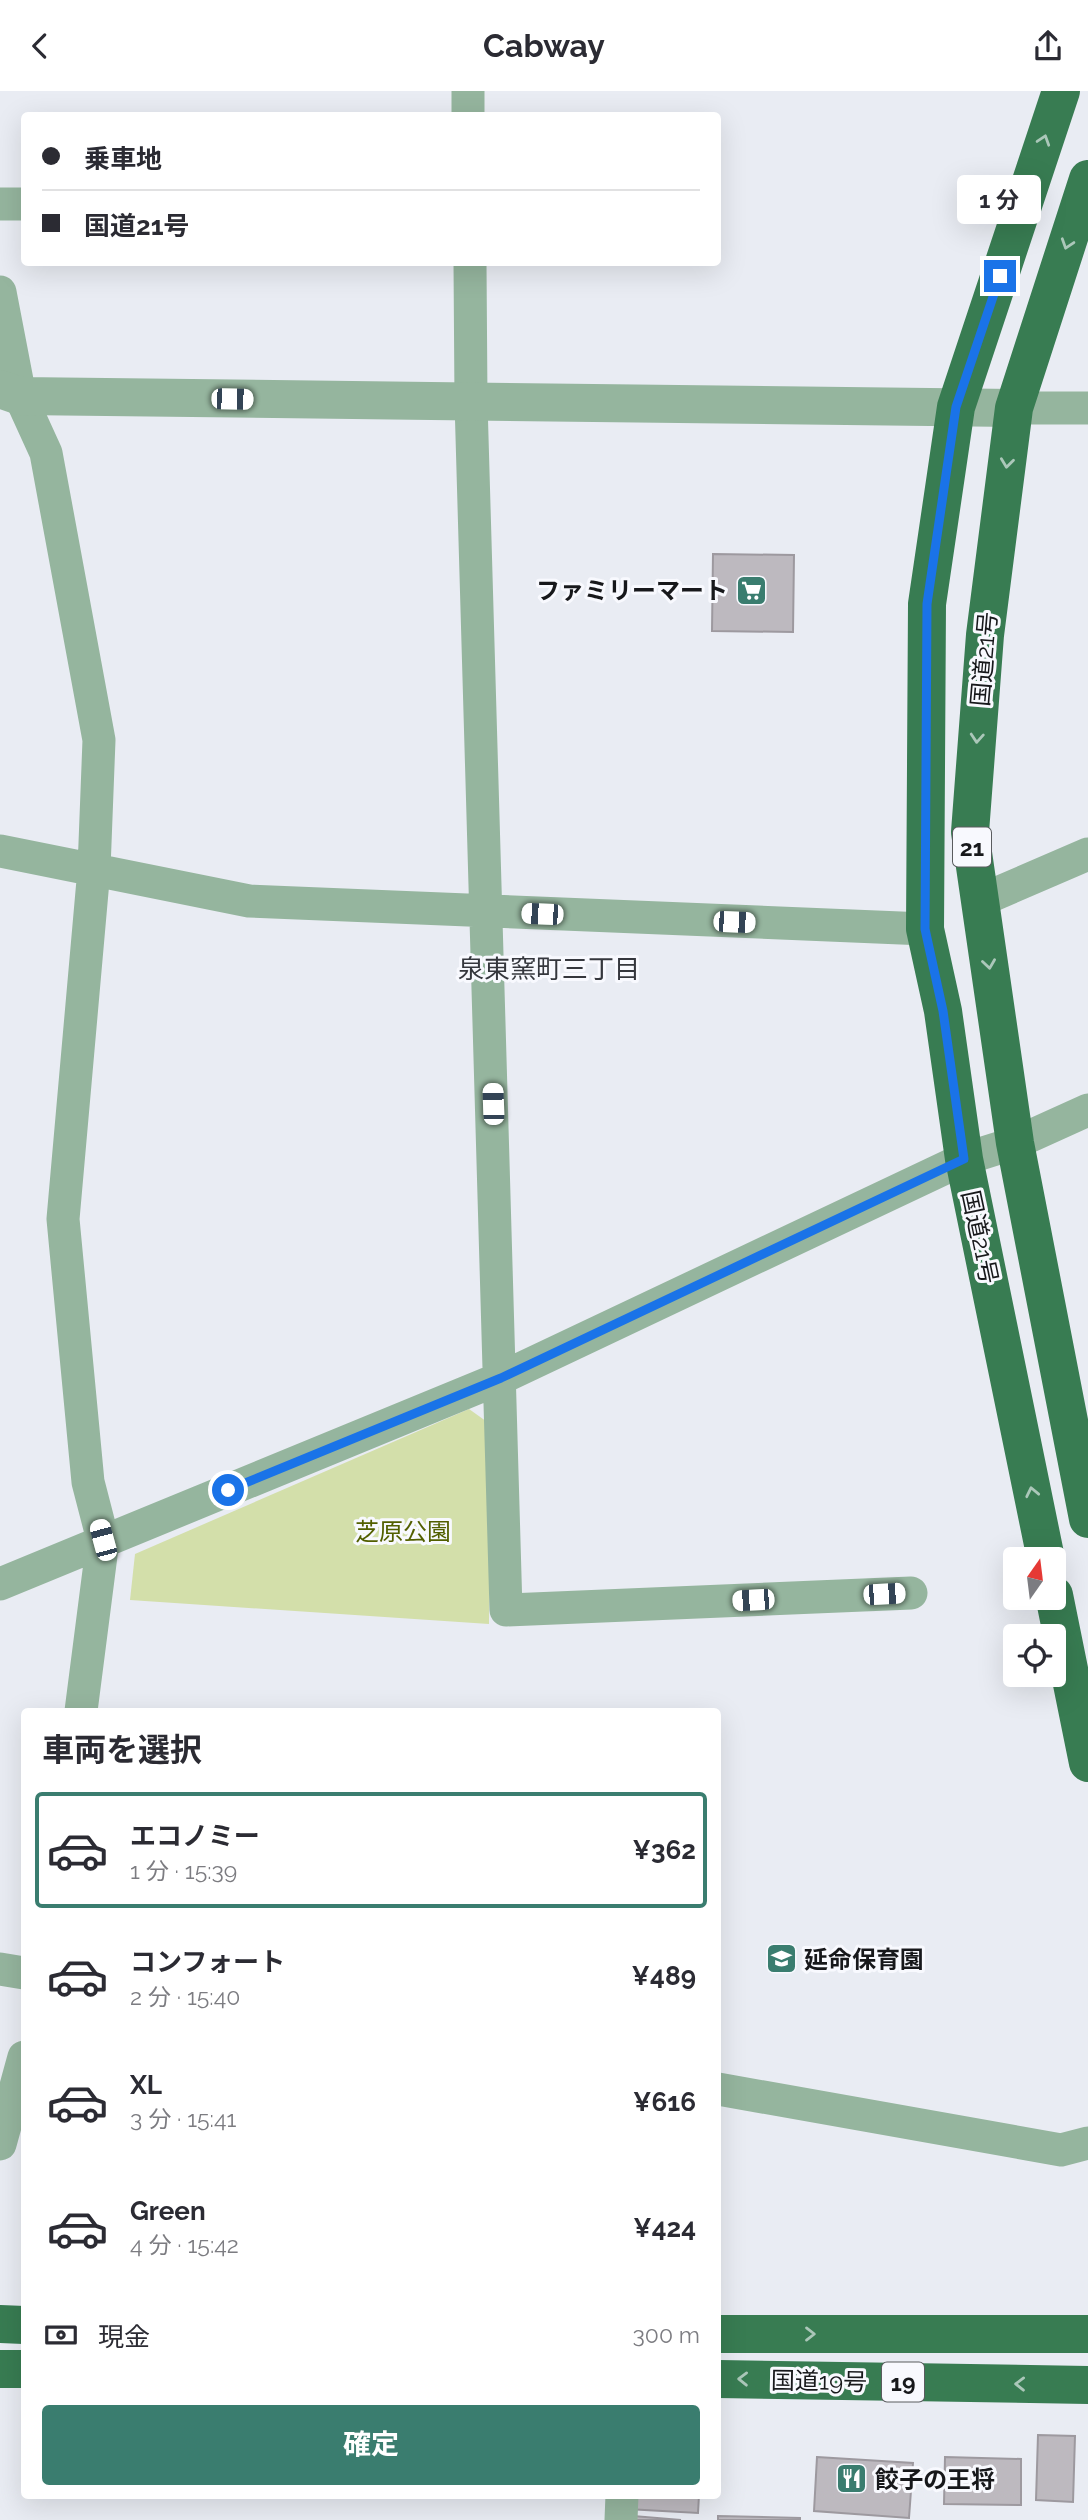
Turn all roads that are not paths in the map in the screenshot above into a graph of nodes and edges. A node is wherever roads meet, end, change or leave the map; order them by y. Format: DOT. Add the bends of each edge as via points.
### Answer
graph roads {
  1 [pos="468,91"];
  2 [pos="1060,91"];
  3 [pos="468,112"];
  4 [pos="1088,179"];
  5 [pos="0,204"];
  6 [pos="21,204"];
  7 [pos="470,266"];
  8 [pos="0,292"];
  9 [pos="10,393"];
  10 [pos="471,402"];
  11 [pos="956,407"];
  12 [pos="1014,408"];
  13 [pos="1088,408"];
  14 [pos="0,851"];
  15 [pos="1088,855"];
  16 [pos="94,869"];
  17 [pos="979,901"];
  18 [pos="488,912"];
  19 [pos="925,929"];
  20 [pos="1088,1111"];
  21 [pos="1015,1143"];
  22 [pos="964,1159"];
  23 [pos="501,1378"];
  24 [pos="1088,1519"];
  25 [pos="103,1540"];
  26 [pos="1044,1547"];
  27 [pos="0,1584"];
  28 [pos="911,1593"];
  29 [pos="1057,1610"];
  30 [pos="81,1708"];
  31 [pos="1088,1763"];
  32 [pos="0,1969"];
  33 [pos="21,1972"];
  34 [pos="21,2068"];
  35 [pos="721,2090"];
  36 [pos="1088,2143"];
  37 [pos="0,2144"];
  38 [pos="0,2325"];
  39 [pos="21,2325"];
  40 [pos="721,2334"];
  41 [pos="1088,2334"];
  42 [pos="0,2369"];
  43 [pos="21,2369"];
  44 [pos="721,2379"];
  45 [pos="1088,2385"];
  46 [pos="622,2499"];
  47 [pos="621,2520"];
  1 -- 3 [label="street"];
  11 -- 2 [label="highway, 国道21号 / 21, one-way"];
  4 -- 12 [label="highway, 国道21号 / 21, one-way"];
  5 -- 6 [label="street"];
  7 -- 10 [label="street"];
  8 -- 9 [label="street"];
  9 -- 10 [label="street"];
  9 -- 16 [label="street" via="46,453 91,687 99,740"];
  10 -- 11 [label="street"];
  10 -- 18 [label="street"];
  11 -- 12 [label="street"];
  11 -- 19 [label="highway, 国道21号 / 21" via="927,604"];
  12 -- 13 [label="street"];
  12 -- 17 [label="highway, 国道21号 / 21, one-way" via="985,635 970,832"];
  14 -- 16 [label="street"];
  15 -- 17 [label="street"];
  16 -- 18 [label="street" via="249,901"];
  16 -- 25 [label="street" via="63,1219 88,1482"];
  17 -- 21 [label="highway, 国道21号 / 21, one-way"];
  18 -- 19 [label="street"];
  18 -- 23 [label="street"];
  19 -- 22 [label="highway, 国道21号 / 21" via="943,1011"];
  20 -- 21 [label="street"];
  21 -- 22 [label="street"];
  21 -- 24 [label="highway, 国道21号 / 21"];
  22 -- 23 [label="street"];
  26 -- 22 [label="highway, 国道21号 / 21, one-way"];
  23 -- 25 [label="street"];
  23 -- 28 [label="street" via="506,1610"];
  25 -- 27 [label="street"];
  25 -- 30 [label="street"];
  29 -- 31 [label="highway"];
  32 -- 33 [label="street"];
  34 -- 37 [label="street"];
  35 -- 36 [label="street" via="1061,2150"];
  38 -- 39 [label="highway"];
  40 -- 41 [label="highway, 国道19号 / 19, one-way"];
  42 -- 43 [label="highway"];
  45 -- 44 [label="highway, 国道19号 / 19, one-way"];
  46 -- 47 [label="street"];
}
